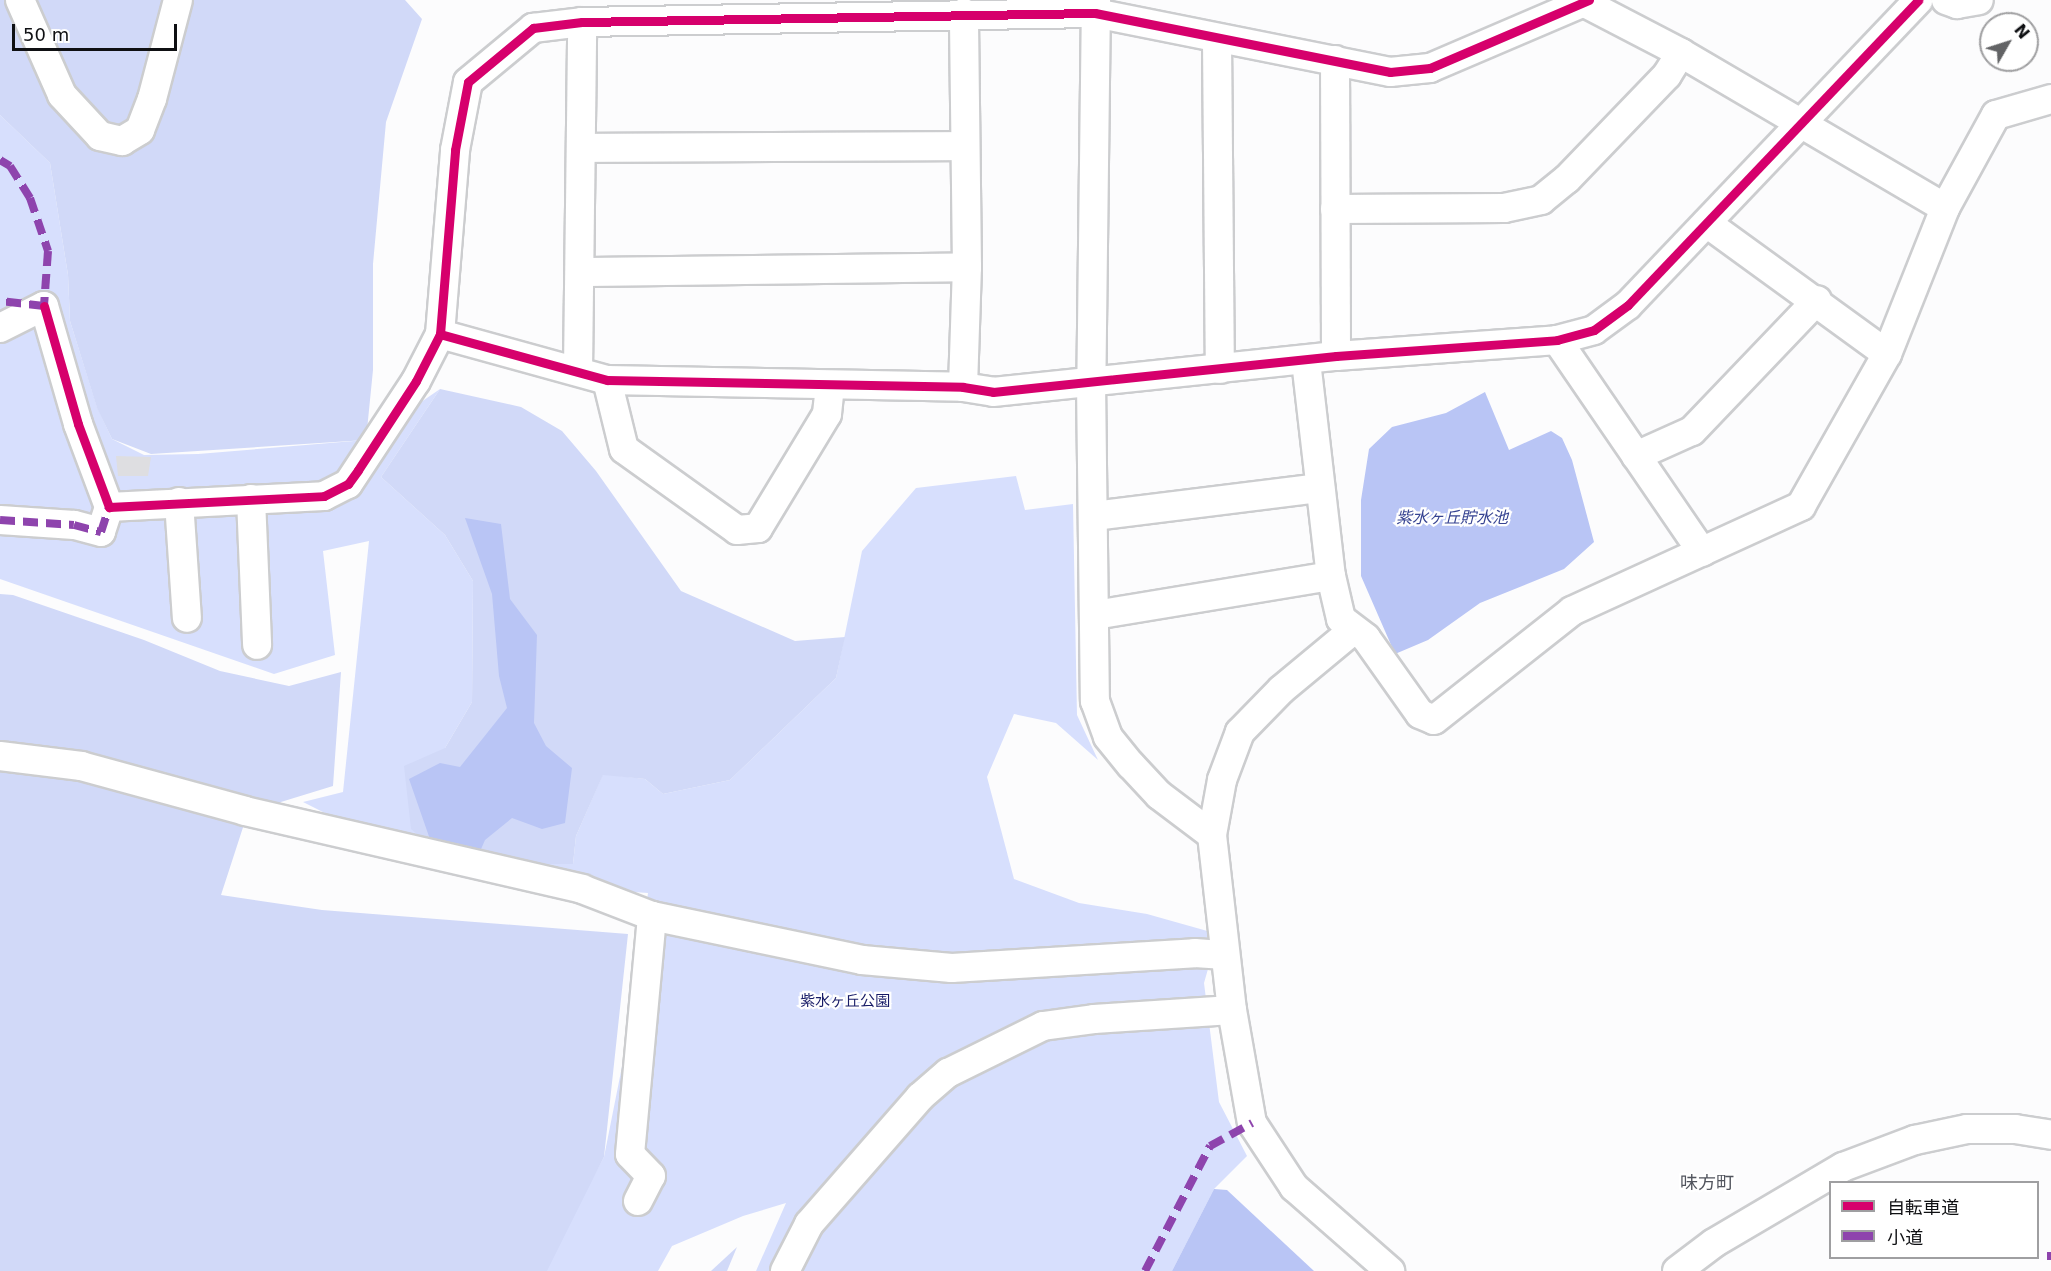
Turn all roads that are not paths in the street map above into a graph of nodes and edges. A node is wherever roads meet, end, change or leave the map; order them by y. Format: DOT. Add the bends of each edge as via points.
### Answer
graph roads {
  1 [pos="20,0"];
  2 [pos="178,0"];
  3 [pos="1918,0"];
  4 [pos="1946,0"];
  5 [pos="1979,0"];
  6 [pos="1588,2"];
  7 [pos="1096,7"];
  8 [pos="964,14"];
  9 [pos="582,22"];
  10 [pos="1217,40"];
  11 [pos="1682,53"];
  12 [pos="1335,60"];
  13 [pos="2051,99"];
  14 [pos="1800,123"];
  15 [pos="965,146"];
  16 [pos="581,148"];
  17 [pos="1945,208"];
  18 [pos="1335,209"];
  19 [pos="1708,224"];
  20 [pos="967,267"];
  21 [pos="582,272"];
  22 [pos="1817,300"];
  23 [pos="0,328"];
  24 [pos="440,334"];
  25 [pos="1557,340"];
  26 [pos="1887,354"];
  27 [pos="1336,356"];
  28 [pos="1306,361"];
  29 [pos="1220,369"];
  30 [pos="578,370"];
  31 [pos="607,380"];
  32 [pos="1091,382"];
  33 [pos="830,386"];
  34 [pos="963,387"];
  35 [pos="1636,456"];
  36 [pos="1320,488"];
  37 [pos="251,499"];
  38 [pos="179,502"];
  39 [pos="109,507"];
  40 [pos="1095,516"];
  41 [pos="0,520"];
  42 [pos="1702,552"];
  43 [pos="1331,576"];
  44 [pos="1095,615"];
  45 [pos="187,618"];
  46 [pos="1352,631"];
  47 [pos="257,645"];
  48 [pos="0,756"];
  49 [pos="1212,835"];
  50 [pos="652,916"];
  51 [pos="1225,955"];
  52 [pos="1232,1010"];
  53 [pos="2051,1135"];
  54 [pos="638,1201"];
  55 [pos="785,1271"];
  56 [pos="1390,1271"];
  57 [pos="1677,1271"];
  1 -- 2 [label="street" via="62,95 100,136 122,141 140,130"];
  3 -- 14 [label="street"];
  4 -- 5 [label="street" via="1957,4"];
  6 -- 11 [label="street"];
  6 -- 12 [label="street" via="1430,68 1390,72"];
  7 -- 8 [label="street"];
  7 -- 10 [label="street"];
  7 -- 32 [label="street"];
  8 -- 9 [label="street"];
  8 -- 15 [label="street"];
  9 -- 16 [label="street"];
  9 -- 24 [label="street" via="533,28 468,82 455,150"];
  10 -- 12 [label="street"];
  10 -- 29 [label="street"];
  11 -- 14 [label="street"];
  11 -- 18 [label="street" via="1667,75 1567,179 1540,200 1504,208"];
  12 -- 18 [label="street"];
  13 -- 17 [label="street" via="1996,115"];
  14 -- 17 [label="street"];
  14 -- 19 [label="street"];
  15 -- 16 [label="street"];
  15 -- 20 [label="street"];
  16 -- 21 [label="street"];
  17 -- 26 [label="street"];
  18 -- 27 [label="street"];
  19 -- 22 [label="street"];
  19 -- 25 [label="street" via="1628,305 1594,330"];
  20 -- 21 [label="street"];
  20 -- 34 [label="street"];
  21 -- 30 [label="street"];
  22 -- 26 [label="street"];
  22 -- 35 [label="street" via="1692,431"];
  23 -- 39 [label="street" via="44,306 78,424"];
  24 -- 30 [label="street"];
  24 -- 37 [label="street" via="416,381 348,484 324,496"];
  25 -- 27 [label="street"];
  25 -- 35 [label="street"];
  26 -- 42 [label="street" via="1801,506"];
  27 -- 28 [label="street"];
  28 -- 29 [label="street"];
  28 -- 36 [label="street"];
  29 -- 32 [label="street"];
  30 -- 31 [label="street"];
  31 -- 33 [label="street"];
  31 -- 33 [label="street" via="624,449 737,530 758,528 827,414"];
  32 -- 34 [label="street" via="993,392"];
  32 -- 40 [label="street"];
  33 -- 34 [label="street"];
  35 -- 42 [label="street"];
  36 -- 40 [label="street"];
  36 -- 43 [label="street"];
  37 -- 38 [label="street"];
  37 -- 47 [label="street"];
  38 -- 39 [label="street"];
  38 -- 45 [label="street"];
  39 -- 41 [label="street" via="101,532 74,525"];
  40 -- 44 [label="street"];
  42 -- 46 [label="street" via="1572,611 1434,720 1420,714 1366,638"];
  43 -- 44 [label="street"];
  43 -- 46 [label="street" via="1341,619"];
  44 -- 49 [label="street" via="1095,701 1108,737 1159,795"];
  46 -- 49 [label="street" via="1281,690 1240,732 1222,780"];
  48 -- 50 [label="street" via="81,766 245,811 582,889"];
  49 -- 51 [label="street"];
  50 -- 51 [label="street" via="862,960 952,968 1195,953"];
  50 -- 54 [label="street" via="630,1154 651,1176"];
  51 -- 52 [label="street"];
  52 -- 55 [label="street" via="1042,1026 948,1072 920,1097 809,1224"];
  52 -- 56 [label="street" via="1252,1123 1294,1187"];
  53 -- 57 [label="street" via="2015,1129 1967,1129 1915,1140 1843,1167 1714,1243"];
}
